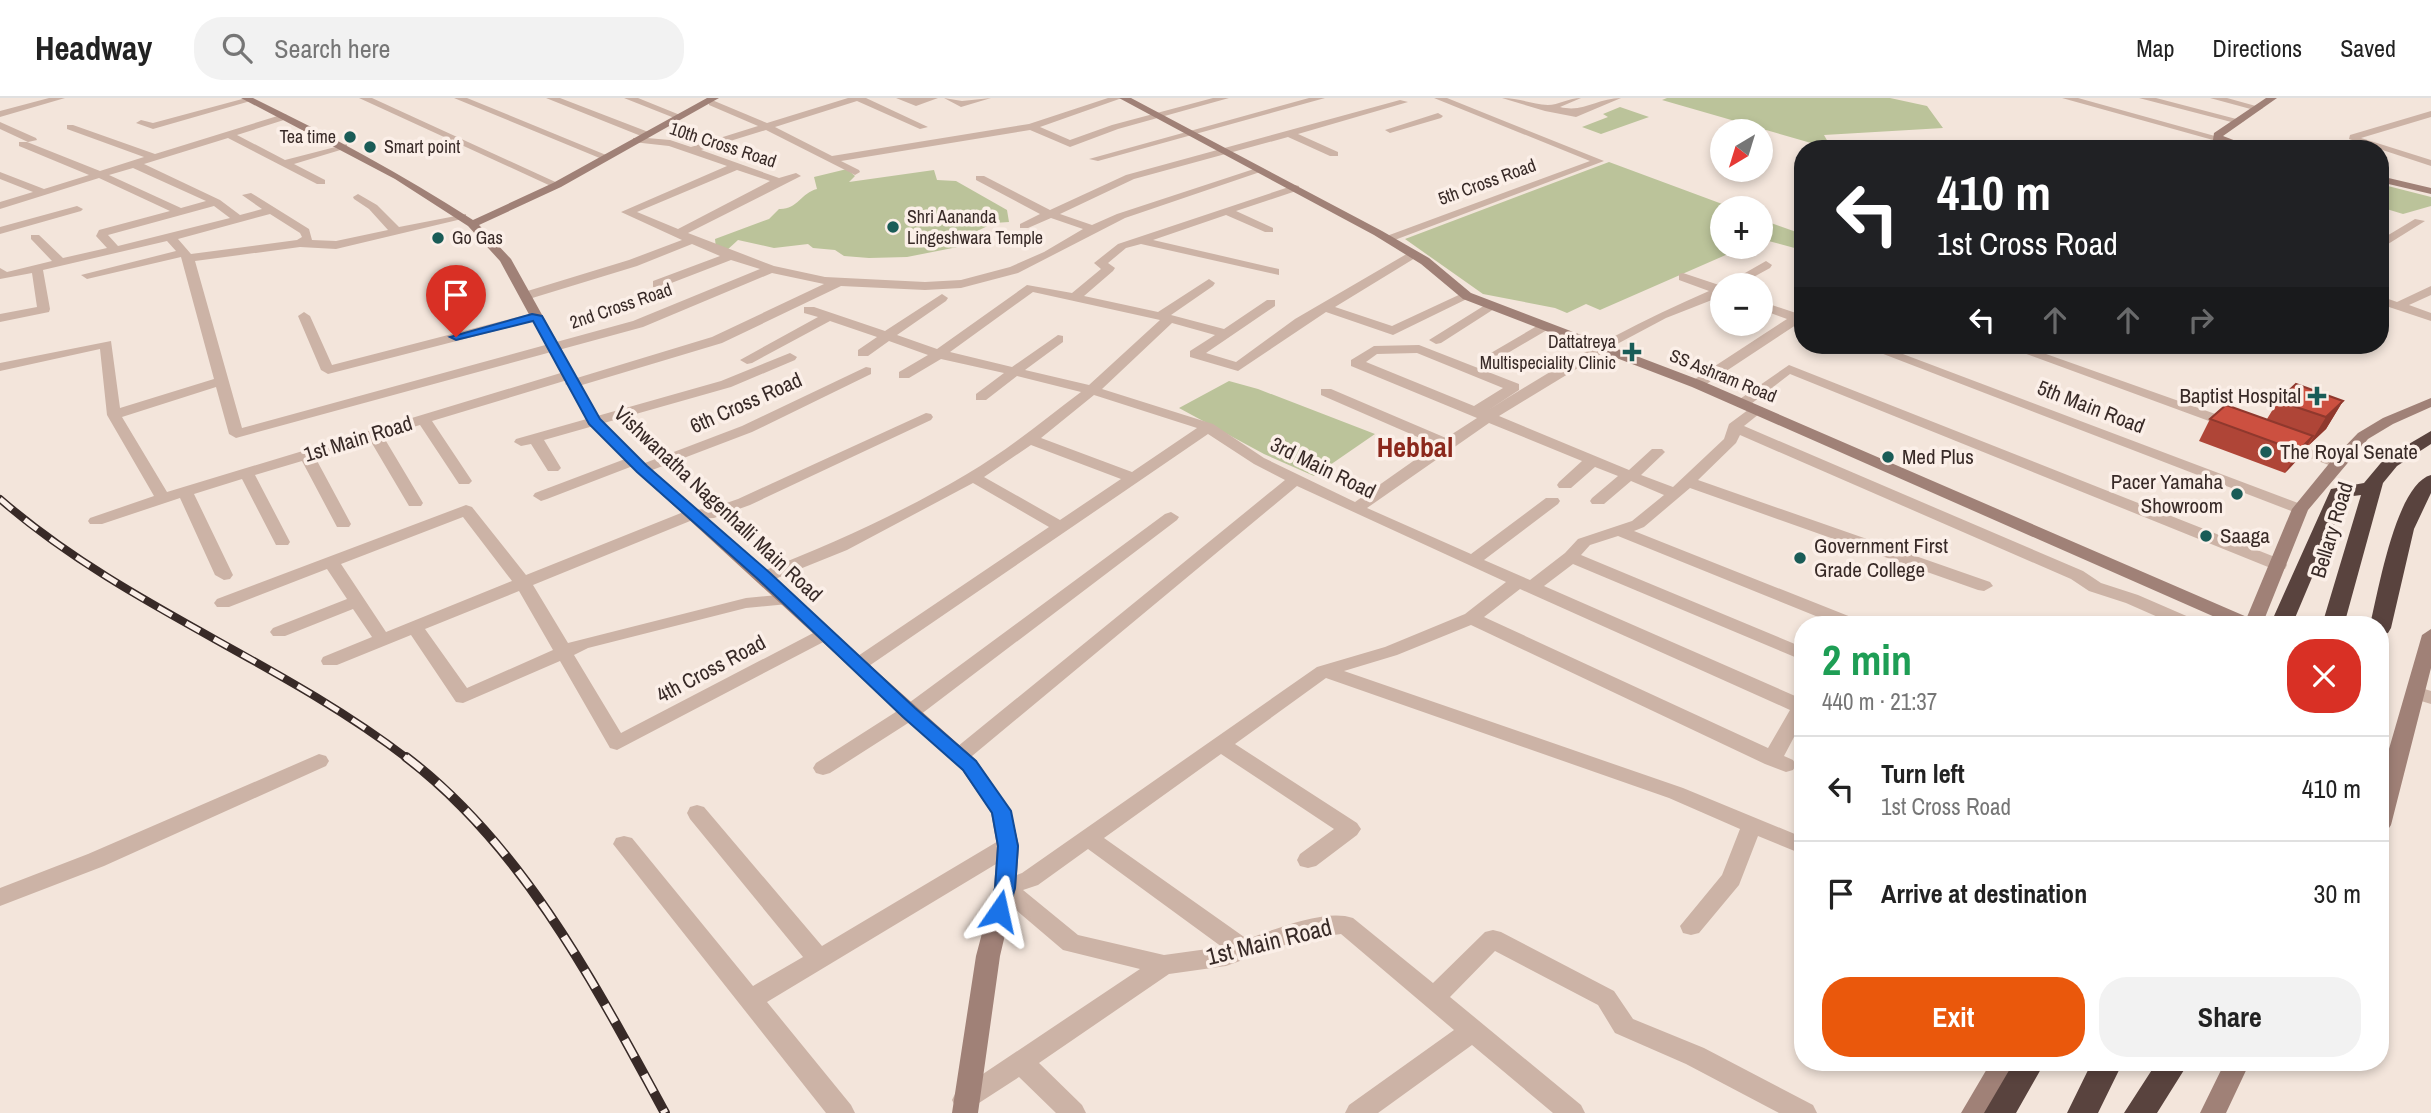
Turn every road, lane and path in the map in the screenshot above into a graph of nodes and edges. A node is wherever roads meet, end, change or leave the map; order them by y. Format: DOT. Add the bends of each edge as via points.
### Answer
graph roads {
  1 [pos="364,98"];
  2 [pos="459,98"];
  3 [pos="551,98"];
  4 [pos="629,98"];
  5 [pos="734,98"];
  6 [pos="901,98"];
  7 [pos="933,98"];
  8 [pos="949,98"];
  9 [pos="986,98"];
  10 [pos="1117,98"];
  11 [pos="1124,98"];
  12 [pos="1224,98"];
  13 [pos="1320,98"];
  14 [pos="1439,98"];
  15 [pos="1510,98"];
  16 [pos="1576,98"];
  17 [pos="1616,98"];
  18 [pos="2067,98"];
  19 [pos="2144,98"];
  20 [pos="2215,98"];
  21 [pos="2272,98"];
  22 [pos="53,99"];
  23 [pos="247,99"];
  24 [pos="712,100"];
  25 [pos="1397,100"];
  26 [pos="1415,107"];
  27 [pos="2258,108"];
  28 [pos="1548,109"];
  29 [pos="1426,111"];
  30 [pos="0,114"];
  31 [pos="2431,114"];
  32 [pos="1156,116"];
  33 [pos="284,117"];
  34 [pos="680,117"];
  35 [pos="2239,121"];
  36 [pos="2406,122"];
  37 [pos="141,123"];
  38 [pos="0,125"];
  39 [pos="766,126"];
  40 [pos="70,127"];
  41 [pos="923,127"];
  42 [pos="1031,128"];
  43 [pos="2431,129"];
  44 [pos="1390,130"];
  45 [pos="1187,133"];
  46 [pos="228,134"];
  47 [pos="1288,134"];
  48 [pos="642,138"];
  49 [pos="2217,138"];
  50 [pos="2223,140"];
  51 [pos="2357,140"];
  52 [pos="343,146"];
  53 [pos="691,150"];
  54 [pos="2389,150"];
  55 [pos="1220,152"];
  56 [pos="1334,154"];
  57 [pos="154,157"];
  58 [pos="606,157"];
  59 [pos="832,159"];
  60 [pos="1094,159"];
  61 [pos="132,163"];
  62 [pos="285,163"];
  63 [pos="2431,163"];
  64 [pos="735,167"];
  65 [pos="1258,171"];
  66 [pos="855,172"];
  67 [pos="99,174"];
  68 [pos="0,175"];
  69 [pos="796,176"];
  70 [pos="979,178"];
  71 [pos="779,181"];
  72 [pos="2389,181"];
  73 [pos="321,182"];
  74 [pos="557,185"];
  75 [pos="1295,188"];
  76 [pos="2431,191"];
  77 [pos="41,192"];
  78 [pos="247,195"];
  79 [pos="358,197"];
  80 [pos="216,202"];
  81 [pos="0,206"];
  82 [pos="77,209"];
  83 [pos="273,210"];
  84 [pos="179,211"];
  85 [pos="1224,211"];
  86 [pos="1052,213"];
  87 [pos="237,218"];
  88 [pos="467,220"];
  89 [pos="2419,221"];
  90 [pos="1024,226"];
  91 [pos="1093,229"];
  92 [pos="1269,230"];
  93 [pos="0,231"];
  94 [pos="396,231"];
  95 [pos="678,234"];
  96 [pos="1383,236"];
  97 [pos="35,237"];
  98 [pos="170,237"];
  99 [pos="2389,239"];
  100 [pos="692,240"];
  101 [pos="1140,240"];
  102 [pos="300,243"];
  103 [pos="116,250"];
  104 [pos="1413,255"];
  105 [pos="186,256"];
  106 [pos="731,256"];
  107 [pos="61,263"];
  108 [pos="1766,265"];
  109 [pos="37,269"];
  110 [pos="771,269"];
  111 [pos="1275,272"];
  112 [pos="1752,273"];
  113 [pos="652,274"];
  114 [pos="1,275"];
  115 [pos="86,275"];
  116 [pos="1683,277"];
  117 [pos="839,282"];
  118 [pos="1209,282"];
  119 [pos="1710,285"];
  120 [pos="2431,290"];
  121 [pos="1710,295"];
  122 [pos="525,296"];
  123 [pos="1076,296"];
  124 [pos="1467,296"];
  125 [pos="942,298"];
  126 [pos="1271,303"];
  127 [pos="2389,303"];
  128 [pos="1490,306"];
  129 [pos="2398,306"];
  130 [pos="1324,307"];
  131 [pos="1773,309"];
  132 [pos="809,310"];
  133 [pos="304,316"];
  134 [pos="537,316"];
  135 [pos="1794,316"];
  136 [pos="829,317"];
  137 [pos="1164,317"];
  138 [pos="2431,317"];
  139 [pos="0,318"];
  140 [pos="1794,322"];
  141 [pos="1542,327"];
  142 [pos="1224,333"];
  143 [pos="888,338"];
  144 [pos="1058,339"];
  145 [pos="1436,340"];
  146 [pos="554,348"];
  147 [pos="1600,349"];
  148 [pos="863,353"];
  149 [pos="939,354"];
  150 [pos="1891,354"];
  151 [pos="2034,354"];
  152 [pos="790,357"];
  153 [pos="1491,357"];
  154 [pos="747,360"];
  155 [pos="0,368"];
  156 [pos="866,371"];
  157 [pos="1016,372"];
  158 [pos="904,375"];
  159 [pos="570,379"];
  160 [pos="222,381"];
  161 [pos="1697,384"];
  162 [pos="1092,390"];
  163 [pos="1326,392"];
  164 [pos="981,397"];
  165 [pos="2431,402"];
  166 [pos="1749,407"];
  167 [pos="114,415"];
  168 [pos="1480,416"];
  169 [pos="926,418"];
  170 [pos="423,419"];
  171 [pos="594,421"];
  172 [pos="1208,427"];
  173 [pos="1734,427"];
  174 [pos="2245,430"];
  175 [pos="374,434"];
  176 [pos="2431,436"];
  177 [pos="1030,439"];
  178 [pos="2272,439"];
  179 [pos="1447,444"];
  180 [pos="1657,452"];
  181 [pos="307,454"];
  182 [pos="1592,461"];
  183 [pos="2337,463"];
  184 [pos="638,465"];
  185 [pos="553,468"];
  186 [pos="246,473"];
  187 [pos="1630,476"];
  188 [pos="973,477"];
  189 [pos="1134,478"];
  190 [pos="1296,479"];
  191 [pos="464,481"];
  192 [pos="2431,481"];
  193 [pos="1688,482"];
  194 [pos="1565,485"];
  195 [pos="2373,487"];
  196 [pos="184,492"];
  197 [pos="1675,494"];
  198 [pos="541,496"];
  199 [pos="155,501"];
  200 [pos="1552,501"];
  201 [pos="1598,501"];
  202 [pos="415,503"];
  203 [pos="1356,509"];
  204 [pos="2300,509"];
  205 [pos="692,514"];
  206 [pos="1171,517"];
  207 [pos="96,521"];
  208 [pos="343,524"];
  209 [pos="1060,527"];
  210 [pos="1618,530"];
  211 [pos="282,542"];
  212 [pos="1571,557"];
  213 [pos="1473,560"];
  214 [pos="331,562"];
  215 [pos="2279,565"];
  216 [pos="224,575"];
  217 [pos="764,577"];
  218 [pos="523,583"];
  219 [pos="1527,583"];
  220 [pos="1984,586"];
  221 [pos="788,599"];
  222 [pos="357,601"];
  223 [pos="223,603"];
  224 [pos="1833,616"];
  225 [pos="2171,616"];
  226 [pos="2230,616"];
  227 [pos="2255,616"];
  228 [pos="2285,616"];
  229 [pos="2336,616"];
  230 [pos="2383,616"];
  231 [pos="1471,618"];
  232 [pos="414,626"];
  233 [pos="279,632"];
  234 [pos="825,634"];
  235 [pos="2431,635"];
  236 [pos="381,639"];
  237 [pos="563,651"];
  238 [pos="1794,651"];
  239 [pos="330,661"];
  240 [pos="859,664"];
  241 [pos="1324,671"];
  242 [pos="2423,695"];
  243 [pos="1794,702"];
  244 [pos="909,713"];
  245 [pos="1794,725"];
  246 [pos="1219,743"];
  247 [pos="959,757"];
  248 [pos="319,761"];
  249 [pos="823,768"];
  250 [pos="2389,798"];
  251 [pos="696,814"];
  252 [pos="1752,824"];
  253 [pos="1088,838"];
  254 [pos="1794,842"];
  255 [pos="624,844"];
  256 [pos="1008,846"];
  257 [pos="1308,860"];
  258 [pos="1005,888"];
  259 [pos="0,897"];
  260 [pos="1691,926"];
  261 [pos="1244,950"];
  262 [pos="818,958"];
  263 [pos="1164,965"];
  264 [pos="1433,998"];
  265 [pos="750,1000"];
  266 [pos="1473,1030"];
  267 [pos="1021,1062"];
  268 [pos="2000,1071"];
  269 [pos="2025,1071"];
  270 [pos="2103,1071"];
  271 [pos="2168,1071"];
  272 [pos="2234,1071"];
  273 [pos="964,1109"];
  274 [pos="842,1113"];
  275 [pos="1073,1113"];
  276 [pos="1358,1113"];
  277 [pos="1572,1113"];
  278 [pos="1804,1113"];
  279 [pos="1974,1113"];
  280 [pos="1999,1113"];
  281 [pos="2082,1113"];
  282 [pos="2138,1113"];
  283 [pos="2213,1113"];
  1 -- 74 [label="street"];
  2 -- 58 [label="street"];
  3 -- 48 [label="street, 10th Cross Road"];
  4 -- 34 [label="street"];
  5 -- 24 [label="street"];
  6 -- 7 [label="street" via="916,103"];
  8 -- 9 [label="street" via="961,104"];
  10 -- 42 [label="street"];
  11 -- 32 [label="street, SS Ashram Road"];
  12 -- 32 [label="street"];
  13 -- 45 [label="street"];
  14 -- 96 [label="street, 5th Cross Road" via="1593,159"];
  15 -- 28 [label="street"];
  16 -- 28 [label="street"];
  17 -- 28 [label="street" via="1576,114"];
  18 -- 49 [label="street"];
  19 -- 35 [label="street"];
  20 -- 27 [label="street"];
  21 -- 27 [label="street"];
  22 -- 30 [label="street"];
  23 -- 33 [label="street, Vishwanatha Nagenhalli Main Road"];
  23 -- 37 [label="street" via="153,126"];
  24 -- 34 [label="street"];
  24 -- 39 [label="street"];
  25 -- 26 [label="street"];
  25 -- 47 [label="street"];
  27 -- 35 [label="street"];
  29 -- 44 [label="street" via="1438,116"];
  31 -- 36 [label="street"];
  32 -- 42 [label="street" via="1070,144"];
  32 -- 45 [label="street, SS Ashram Road"];
  33 -- 46 [label="street"];
  33 -- 52 [label="street, Vishwanatha Nagenhalli Main Road"];
  34 -- 48 [label="street"];
  35 -- 49 [label="street"];
  36 -- 43 [label="street"];
  36 -- 51 [label="street" via="2354,137"];
  38 -- 67 [label="street" via="57,160"];
  39 -- 41 [label="street" via="858,98"];
  39 -- 53 [label="street"];
  39 -- 59 [label="street"];
  40 -- 57 [label="street"];
  42 -- 59 [label="street"];
  45 -- 55 [label="street, SS Ashram Road"];
  45 -- 60 [label="street"];
  46 -- 57 [label="street"];
  46 -- 62 [label="street"];
  47 -- 55 [label="street"];
  47 -- 56 [label="street"];
  48 -- 53 [label="street, 10th Cross Road"];
  48 -- 58 [label="street"];
  49 -- 50 [label="street"];
  52 -- 62 [label="street"];
  52 -- 88 [label="street, Vishwanatha Nagenhalli Main Road"];
  53 -- 64 [label="street, 10th Cross Road"];
  54 -- 63 [label="street"];
  55 -- 65 [label="street, SS Ashram Road"];
  55 -- 86 [label="street" via="1130,177"];
  57 -- 61 [label="street"];
  58 -- 74 [label="street"];
  59 -- 66 [label="street"];
  61 -- 67 [label="street"];
  61 -- 80 [label="street"];
  62 -- 73 [label="street"];
  64 -- 71 [label="street, 10th Cross Road"];
  64 -- 95 [label="street" via="627,212"];
  65 -- 75 [label="street, SS Ashram Road"];
  65 -- 91 [label="street"];
  67 -- 77 [label="street"];
  67 -- 84 [label="street" via="149,193"];
  68 -- 77 [label="street"];
  69 -- 71 [label="street, 10th Cross Road"];
  70 -- 86 [label="street"];
  71 -- 95 [label="street"];
  72 -- 76 [label="street"];
  74 -- 88 [label="street" via="494,216"];
  75 -- 85 [label="street"];
  75 -- 96 [label="street, SS Ashram Road"];
  77 -- 81 [label="street"];
  78 -- 83 [label="street"];
  79 -- 94 [label="street"];
  80 -- 84 [label="street"];
  80 -- 87 [label="street"];
  82 -- 93 [label="street"];
  83 -- 87 [label="street"];
  83 -- 102 [label="street" via="305,232 308,238"];
  84 -- 103 [label="street" via="103,232"];
  85 -- 92 [label="street"];
  85 -- 101 [label="street"];
  86 -- 90 [label="street"];
  86 -- 91 [label="street"];
  87 -- 98 [label="street"];
  88 -- 94 [label="street"];
  88 -- 122 [label="street, Vishwanatha Nagenhalli Main Road" via="505,259"];
  89 -- 99 [label="street"];
  91 -- 117 [label="street" via="1014,270 961,284"];
  94 -- 102 [label="street" via="336,245"];
  95 -- 100 [label="street"];
  96 -- 104 [label="street, SS Ashram Road"];
  97 -- 107 [label="street"];
  98 -- 103 [label="street"];
  98 -- 105 [label="street"];
  100 -- 106 [label="street"];
  100 -- 113 [label="street"];
  101 -- 111 [label="street"];
  101 -- 123 [label="street" via="1122,246 1100,263 1109,268"];
  102 -- 105 [label="street"];
  103 -- 107 [label="street"];
  104 -- 124 [label="street, SS Ashram Road"];
  104 -- 130 [label="street"];
  105 -- 115 [label="street"];
  105 -- 160 [label="street"];
  106 -- 110 [label="street"];
  106 -- 113 [label="street"];
  107 -- 109 [label="street"];
  108 -- 112 [label="street"];
  109 -- 114 [label="street"];
  109 -- 139 [label="street" via="44,309"];
  110 -- 117 [label="street"];
  110 -- 146 [label="street, 2nd Cross Road" via="638,324"];
  113 -- 122 [label="street"];
  116 -- 119 [label="street"];
  117 -- 159 [label="street, 1st Main Road" via="717,340"];
  118 -- 137 [label="street"];
  120 -- 129 [label="street"];
  121 -- 147 [label="street" via="1655,318"];
  122 -- 134 [label="street, Vishwanatha Nagenhalli Main Road"];
  123 -- 137 [label="street"];
  123 -- 149 [label="street" via="1027,289"];
  124 -- 128 [label="street, SS Ashram Road"];
  124 -- 130 [label="street" via="1393,331"];
  125 -- 143 [label="street"];
  126 -- 142 [label="street"];
  127 -- 129 [label="street"];
  128 -- 141 [label="street, SS Ashram Road"];
  128 -- 145 [label="street"];
  129 -- 138 [label="street"];
  130 -- 142 [label="street" via="1238,368 1195,354"];
  131 -- 135 [label="street"];
  132 -- 136 [label="street, 3rd Main Road"];
  133 -- 134 [label="street" via="328,370"];
  134 -- 146 [label="street, Vishwanatha Nagenhalli Main Road"];
  136 -- 143 [label="street, 3rd Main Road"];
  136 -- 154 [label="street"];
  137 -- 142 [label="street"];
  137 -- 162 [label="street"];
  140 -- 161 [label="street"];
  141 -- 147 [label="street, SS Ashram Road"];
  141 -- 153 [label="street"];
  143 -- 148 [label="street"];
  143 -- 149 [label="street, 3rd Main Road"];
  144 -- 157 [label="street"];
  146 -- 159 [label="street, Vishwanatha Nagenhalli Main Road"];
  146 -- 160 [label="street, 2nd Cross Road" via="236,434"];
  147 -- 161 [label="street, SS Ashram Road"];
  147 -- 168 [label="street"];
  149 -- 157 [label="street, 3rd Main Road"];
  149 -- 158 [label="street"];
  150 -- 204 [label="street, 5th Main Road"];
  151 -- 174 [label="street"];
  152 -- 171 [label="street" via="726,384"];
  155 -- 167 [label="street" via="106,344"];
  156 -- 184 [label="street, 6th Cross Road" via="747,429"];
  157 -- 162 [label="street, 3rd Main Road"];
  157 -- 164 [label="street"];
  159 -- 170 [label="street, 1st Main Road"];
  159 -- 171 [label="street, Vishwanatha Nagenhalli Main Road"];
  160 -- 167 [label="street"];
  161 -- 166 [label="street, SS Ashram Road"];
  162 -- 172 [label="street, 3rd Main Road"];
  162 -- 177 [label="street"];
  163 -- 179 [label="street"];
  165 -- 183 [label="street" via="2364,436"];
  166 -- 173 [label="street"];
  166 -- 215 [label="street" via="1789,369"];
  166 -- 226 [label="street, SS Ashram Road"];
  167 -- 199 [label="street"];
  168 -- 168 [label="street" via="1514,387 1419,349 1374,350 1356,363"];
  168 -- 179 [label="street"];
  168 -- 182 [label="street"];
  169 -- 205 [label="street" via="744,502 714,513"];
  170 -- 175 [label="street, 1st Main Road"];
  170 -- 191 [label="street"];
  171 -- 184 [label="street, Vishwanatha Nagenhalli Main Road"];
  171 -- 185 [label="street" via="528,440"];
  172 -- 189 [label="street"];
  172 -- 190 [label="street, 3rd Main Road"];
  173 -- 193 [label="street" via="1731,440"];
  173 -- 225 [label="street" via="2077,575 2095,587"];
  175 -- 181 [label="street, 1st Main Road"];
  175 -- 202 [label="street"];
  176 -- 195 [label="highway, Bellary Road" via="2391,462"];
  177 -- 188 [label="street"];
  177 -- 189 [label="street"];
  178 -- 183 [label="street"];
  179 -- 203 [label="street"];
  180 -- 187 [label="street"];
  181 -- 186 [label="street, 1st Main Road"];
  181 -- 208 [label="street"];
  182 -- 187 [label="street"];
  182 -- 194 [label="street"];
  183 -- 204 [label="street"];
  184 -- 198 [label="street, 6th Cross Road"];
  184 -- 205 [label="street, Vishwanatha Nagenhalli Main Road"];
  186 -- 196 [label="street, 1st Main Road"];
  186 -- 211 [label="street"];
  187 -- 197 [label="street"];
  187 -- 201 [label="street"];
  188 -- 209 [label="street"];
  188 -- 217 [label="street" via="841,546"];
  189 -- 209 [label="street"];
  190 -- 203 [label="street, 3rd Main Road"];
  190 -- 247 [label="street"];
  192 -- 230 [label="highway" via="2409,512"];
  193 -- 197 [label="street"];
  193 -- 220 [label="street"];
  195 -- 228 [label="highway" via="2338,493"];
  195 -- 229 [label="highway, Bellary Road"];
  196 -- 199 [label="street, 1st Main Road"];
  196 -- 216 [label="street"];
  197 -- 210 [label="street" via="1638,524"];
  199 -- 207 [label="street, 1st Main Road"];
  200 -- 213 [label="street"];
  203 -- 213 [label="street, 3rd Main Road"];
  204 -- 215 [label="street"];
  205 -- 217 [label="street, Vishwanatha Nagenhalli Main Road"];
  205 -- 218 [label="street"];
  206 -- 244 [label="street"];
  209 -- 240 [label="street"];
  210 -- 212 [label="street" via="1584,542"];
  210 -- 224 [label="street"];
  212 -- 219 [label="street"];
  212 -- 238 [label="street"];
  213 -- 219 [label="street, 3rd Main Road"];
  214 -- 218 [label="street" via="466,510"];
  214 -- 222 [label="street"];
  214 -- 223 [label="street"];
  215 -- 227 [label="street"];
  217 -- 221 [label="street, Vishwanatha Nagenhalli Main Road"];
  218 -- 232 [label="street"];
  218 -- 237 [label="street"];
  219 -- 231 [label="street"];
  219 -- 243 [label="street, 3rd Main Road"];
  221 -- 234 [label="street, Vishwanatha Nagenhalli Main Road"];
  221 -- 237 [label="street" via="747,603"];
  222 -- 233 [label="street"];
  222 -- 236 [label="street"];
  231 -- 241 [label="street" via="1391,651"];
  231 -- 245 [label="street" via="1779,762"];
  232 -- 236 [label="street"];
  232 -- 237 [label="street" via="463,697"];
  234 -- 237 [label="street, 4th Cross Road" via="617,743"];
  234 -- 240 [label="street, Vishwanatha Nagenhalli Main Road"];
  235 -- 242 [label="street"];
  236 -- 239 [label="street"];
  240 -- 244 [label="street, Vishwanatha Nagenhalli Main Road"];
  241 -- 246 [label="street"];
  241 -- 252 [label="street" via="1676,793"];
  242 -- 250 [label="street"];
  244 -- 247 [label="street, Vishwanatha Nagenhalli Main Road"];
  244 -- 249 [label="street"];
  246 -- 253 [label="street"];
  246 -- 257 [label="street" via="1350,829"];
  247 -- 256 [label="street, Vishwanatha Nagenhalli Main Road" via="970,765 1001,811"];
  248 -- 259 [label="street" via="96,860"];
  251 -- 262 [label="street"];
  252 -- 254 [label="street"];
  252 -- 260 [label="street" via="1731,879"];
  253 -- 258 [label="street" via="1030,879"];
  253 -- 261 [label="street"];
  255 -- 265 [label="street"];
  256 -- 258 [label="street, Vishwanatha Nagenhalli Main Road"];
  256 -- 262 [label="street"];
  258 -- 263 [label="street, 1st Main Road" via="1071,943"];
  258 -- 273 [label="street, Vishwanatha Nagenhalli Main Road" via="988,956"];
  261 -- 263 [label="street, 1st Main Road"];
  261 -- 264 [label="street, 1st Main Road" via="1297,931 1345,924"];
  262 -- 265 [label="street"];
  263 -- 267 [label="street"];
  264 -- 266 [label="street, 1st Main Road"];
  264 -- 278 [label="street" via="1493,939 1606,999 1624,1026 1695,1056"];
  265 -- 274 [label="street"];
  266 -- 276 [label="street"];
  266 -- 277 [label="street, 1st Main Road"];
  267 -- 273 [label="street"];
  267 -- 275 [label="street"];
  268 -- 279 [label="street"];
  269 -- 280 [label="highway"];
  270 -- 281 [label="highway"];
  271 -- 282 [label="highway"];
  272 -- 283 [label="street"];
}
